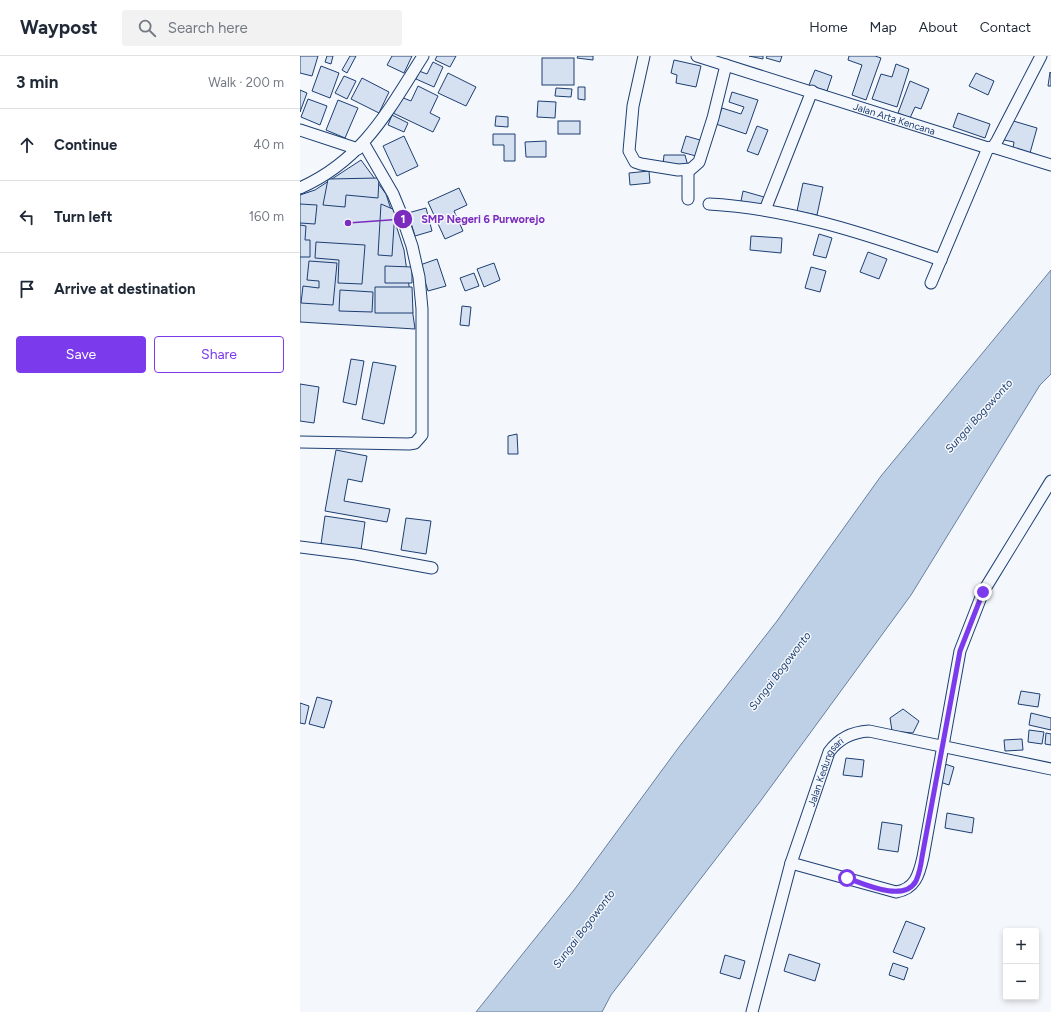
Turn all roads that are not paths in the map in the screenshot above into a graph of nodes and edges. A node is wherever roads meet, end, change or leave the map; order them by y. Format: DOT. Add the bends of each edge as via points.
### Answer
graph roads {
  1 [pos="423,56"];
  2 [pos="644,56"];
  3 [pos="697,56"];
  4 [pos="1041,56"];
  5 [pos="726,65"];
  6 [pos="812,91"];
  7 [pos="300,130"];
  8 [pos="361,146"];
  9 [pos="991,147"];
  10 [pos="1051,165"];
  11 [pos="688,170"];
  12 [pos="300,188"];
  13 [pos="688,199"];
  14 [pos="709,204"];
  15 [pos="765,210"];
  16 [pos="941,260"];
  17 [pos="931,283"];
  18 [pos="300,442"];
  19 [pos="1051,480"];
  20 [pos="300,547"];
  21 [pos="432,568"];
  22 [pos="941,746"];
  23 [pos="1051,769"];
  24 [pos="791,863"];
  25 [pos="752,1012"];
  1 -- 8 [label="street" via="384,118"];
  2 -- 11 [label="street" via="630,130 628,146 631,157 641,164"];
  3 -- 5 [label="street, Jalan Arta Kencana"];
  4 -- 9 [label="street"];
  5 -- 6 [label="street, Jalan Arta Kencana"];
  5 -- 11 [label="street" via="703,153 696,166"];
  6 -- 9 [label="street, Jalan Arta Kencana"];
  6 -- 15 [label="street"];
  7 -- 8 [label="street"];
  8 -- 12 [label="street" via="327,174"];
  8 -- 18 [label="street" via="393,194 412,246 419,277 422,309 422,435 409,444"];
  9 -- 10 [label="street, Jalan Arta Kencana"];
  9 -- 16 [label="street"];
  11 -- 13 [label="street"];
  14 -- 15 [label="street"];
  15 -- 16 [label="street" via="837,227"];
  16 -- 17 [label="street"];
  19 -- 22 [label="street" via="983,592 960,651"];
  20 -- 21 [label="street"];
  22 -- 23 [label="street, Jalan Kedungsari"];
  22 -- 24 [label="street, Jalan Kedungsari" via="869,731 853,732 833,746"];
  22 -- 24 [label="street" via="920,870 912,885 904,891 896,892"];
  24 -- 25 [label="street, Jalan Kedungsari"];
}
